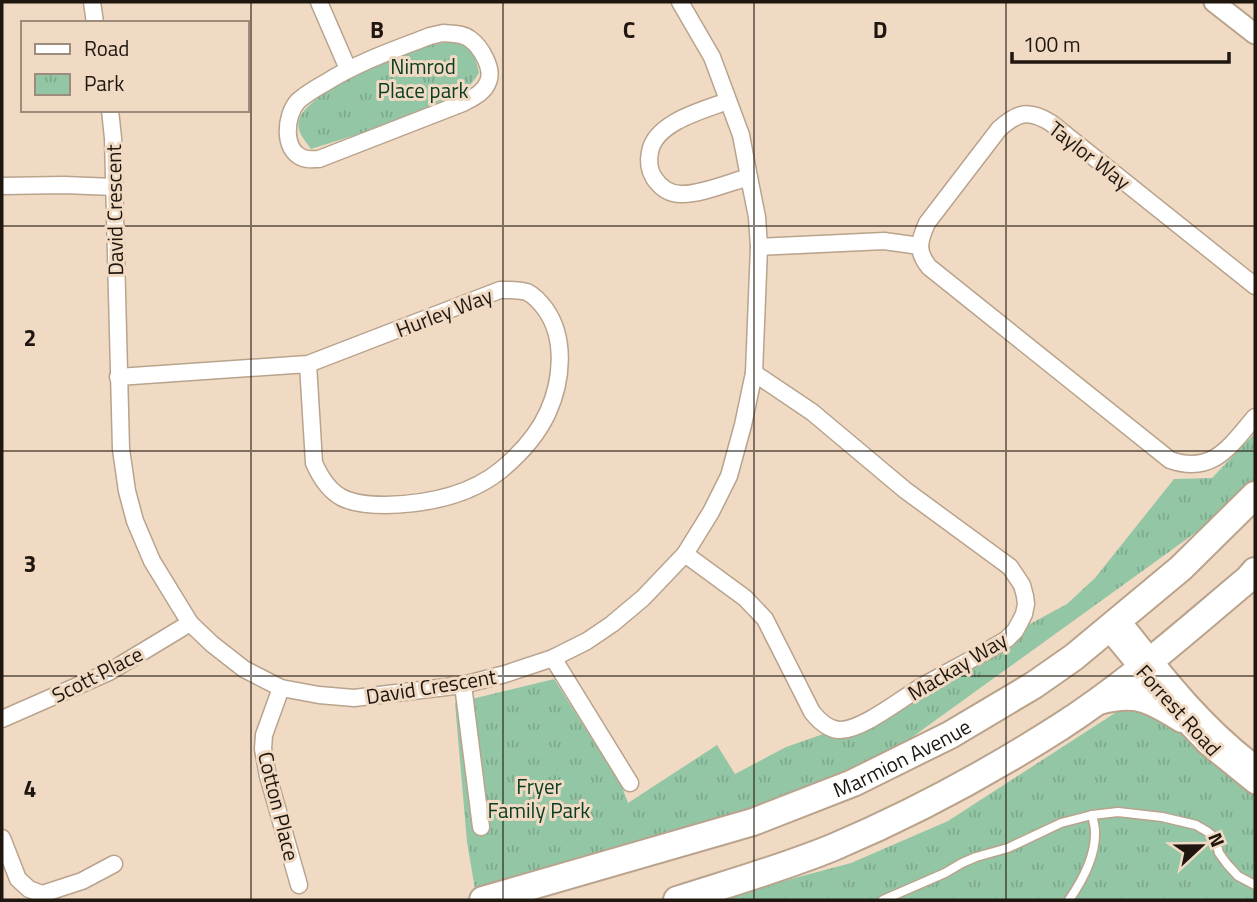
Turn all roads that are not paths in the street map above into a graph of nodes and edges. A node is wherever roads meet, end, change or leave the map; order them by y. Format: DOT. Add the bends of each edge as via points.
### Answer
graph roads {
  1 [pos="92,2"];
  2 [pos="319,2"];
  3 [pos="680,2"];
  4 [pos="1214,2"];
  5 [pos="1234,2"];
  6 [pos="1255,19"];
  7 [pos="96,21"];
  8 [pos="1255,34"];
  9 [pos="348,69"];
  10 [pos="728,100"];
  11 [pos="110,112"];
  12 [pos="749,177"];
  13 [pos="2,186"];
  14 [pos="114,187"];
  15 [pos="919,246"];
  16 [pos="759,247"];
  17 [pos="1255,286"];
  18 [pos="308,364"];
  19 [pos="754,373"];
  20 [pos="118,377"];
  21 [pos="1255,418"];
  22 [pos="1255,495"];
  23 [pos="685,554"];
  24 [pos="1255,571"];
  25 [pos="190,623"];
  26 [pos="1114,625"];
  27 [pos="553,658"];
  28 [pos="1146,664"];
  29 [pos="463,684"];
  30 [pos="281,688"];
  31 [pos="1094,703"];
  32 [pos="2,719"];
  33 [pos="1182,719"];
  34 [pos="1255,765"];
  35 [pos="630,783"];
  36 [pos="1255,784"];
  37 [pos="1092,815"];
  38 [pos="481,827"];
  39 [pos="2,838"];
  40 [pos="114,864"];
  41 [pos="1255,885"];
  42 [pos="299,886"];
  43 [pos="547,891"];
  44 [pos="483,900"];
  45 [pos="677,900"];
  46 [pos="883,900"];
  47 [pos="1069,900"];
  1 -- 7 [label="street"];
  2 -- 9 [label="street"];
  3 -- 10 [label="street, David Crescent" via="712,57"];
  4 -- 8 [label="street"];
  5 -- 6 [label="street"];
  9 -- 9 [label="street" via="310,92 291,111 289,144 303,158 319,159 463,103 489,82 486,58 470,39 459,34 430,36"];
  10 -- 12 [label="street, David Crescent"];
  10 -- 12 [label="street" via="658,135 648,161 652,175 668,192 696,193"];
  11 -- 14 [label="street, David Crescent"];
  12 -- 16 [label="street, David Crescent"];
  13 -- 14 [label="street"];
  14 -- 20 [label="street, David Crescent"];
  15 -- 16 [label="street" via="884,242"];
  15 -- 17 [label="street, Taylor Way" via="927,223 999,129 1028,113 1051,123"];
  15 -- 21 [label="street" via="929,267 1170,460 1190,466 1210,461"];
  16 -- 19 [label="street, David Crescent"];
  18 -- 18 [label="street, Hurley Way" via="314,463 321,478 354,504 398,505 456,494 490,477 518,455 547,413 560,355 555,327 541,302 528,293 500,290"];
  18 -- 20 [label="street, Hurley Way"];
  19 -- 23 [label="street, David Crescent" via="729,476"];
  19 -- 23 [label="street, Mackay Way" via="812,412 905,490 1010,567 1026,596 1024,614 1007,639 862,723 838,730 820,722 812,712 765,619 745,598"];
  20 -- 25 [label="street, David Crescent" via="121,449 135,521 152,561"];
  22 -- 26 [label="highway, Marmion Avenue" via="1181,568"];
  23 -- 27 [label="street, David Crescent" via="612,624"];
  24 -- 28 [label="highway"];
  25 -- 30 [label="street, David Crescent" via="244,669"];
  25 -- 32 [label="street, Scott Place" via="109,672"];
  26 -- 28 [label="street, Forrest Road"];
  26 -- 43 [label="highway, Marmion Avenue" via="992,711 853,783"];
  27 -- 29 [label="street, David Crescent"];
  27 -- 35 [label="street"];
  28 -- 31 [label="highway"];
  28 -- 33 [label="street, Forrest Road"];
  28 -- 34 [label="street, Forrest Road"];
  29 -- 30 [label="street, David Crescent" via="354,698"];
  29 -- 38 [label="street"];
  30 -- 42 [label="street, Cotton Place" via="263,749"];
  31 -- 33 [label="highway" via="1142,697"];
  31 -- 45 [label="highway" via="970,781 877,828"];
  33 -- 36 [label="street, Forrest Road"];
  37 -- 41 [label="lane" via="1118,812 1196,825 1215,838 1219,853 1238,876"];
  37 -- 46 [label="lane" via="976,857"];
  37 -- 47 [label="lane" via="1092,857"];
  39 -- 40 [label="street" via="18,879 41,894 82,881"];
  43 -- 44 [label="highway, Marmion Avenue"];
}
